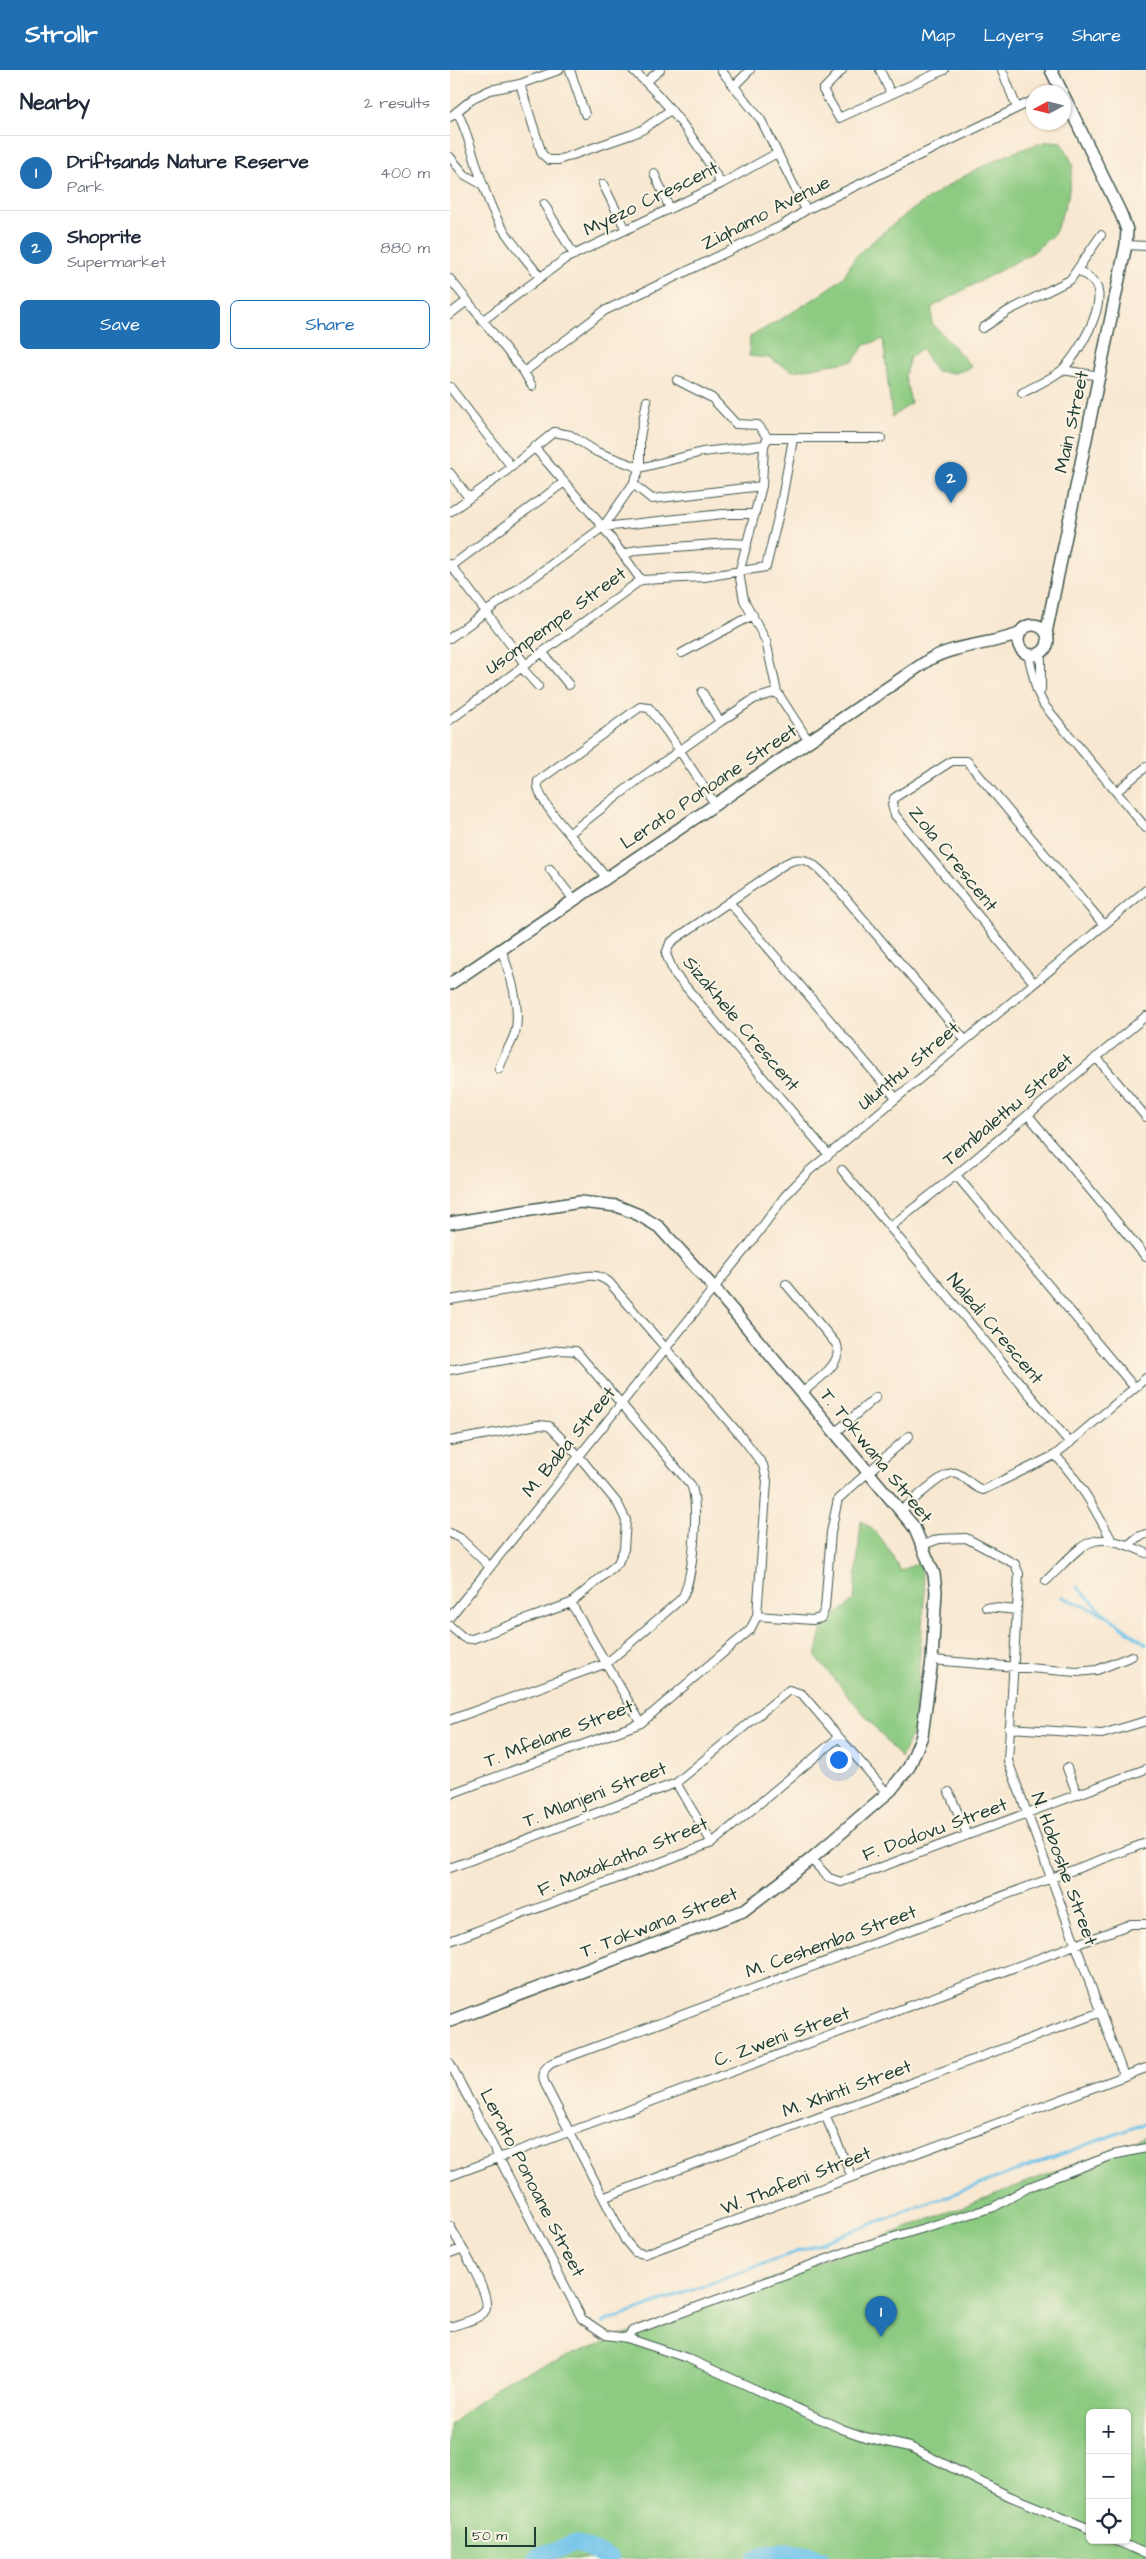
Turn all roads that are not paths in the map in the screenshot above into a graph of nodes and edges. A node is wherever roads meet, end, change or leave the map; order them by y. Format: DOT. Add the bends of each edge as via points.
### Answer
graph roads {
  1 [pos="559,70"];
  2 [pos="570,70"];
  3 [pos="633,70"];
  4 [pos="660,70"];
  5 [pos="721,70"];
  6 [pos="750,70"];
  7 [pos="842,70"];
  8 [pos="880,70"];
  9 [pos="944,70"];
  10 [pos="1002,70"];
  11 [pos="1051,70"];
  12 [pos="646,82"];
  13 [pos="520,84"];
  14 [pos="1056,85"];
  15 [pos="734,86"];
  16 [pos="891,94"];
  17 [pos="1026,104"];
  18 [pos="1017,108"];
  19 [pos="669,110"];
  20 [pos="457,111"];
  21 [pos="586,114"];
  22 [pos="1071,116"];
  23 [pos="450,117"];
  24 [pos="777,153"];
  25 [pos="450,157"];
  26 [pos="654,173"];
  27 [pos="603,184"];
  28 [pos="721,184"];
  29 [pos="482,185"];
  30 [pos="544,204"];
  31 [pos="670,209"];
  32 [pos="806,210"];
  33 [pos="626,230"];
  34 [pos="1101,236"];
  35 [pos="1126,245"];
  36 [pos="1146,246"];
  37 [pos="574,254"];
  38 [pos="1078,270"];
  39 [pos="540,277"];
  40 [pos="450,279"];
  41 [pos="466,301"];
  42 [pos="450,314"];
  43 [pos="482,322"];
  44 [pos="983,328"];
  45 [pos="1062,370"];
  46 [pos="524,372"];
  47 [pos="1100,376"];
  48 [pos="677,380"];
  49 [pos="532,386"];
  50 [pos="450,388"];
  51 [pos="1022,393"];
  52 [pos="647,401"];
  53 [pos="881,438"];
  54 [pos="793,439"];
  55 [pos="766,442"];
  56 [pos="534,447"];
  57 [pos="511,466"];
  58 [pos="640,468"];
  59 [pos="450,473"];
  60 [pos="563,483"];
  61 [pos="633,484"];
  62 [pos="762,486"];
  63 [pos="469,498"];
  64 [pos="450,512"];
  65 [pos="755,514"];
  66 [pos="603,526"];
  67 [pos="747,544"];
  68 [pos="623,555"];
  69 [pos="450,566"];
  70 [pos="739,573"];
  71 [pos="641,580"];
  72 [pos="1050,606"];
  73 [pos="485,611"];
  74 [pos="753,615"];
  75 [pos="1035,625"];
  76 [pos="1046,633"];
  77 [pos="1019,634"];
  78 [pos="450,638"];
  79 [pos="997,642"];
  80 [pos="542,652"];
  81 [pos="1025,652"];
  82 [pos="1041,652"];
  83 [pos="682,653"];
  84 [pos="523,665"];
  85 [pos="569,685"];
  86 [pos="538,686"];
  87 [pos="702,692"];
  88 [pos="777,692"];
  89 [pos="1041,699"];
  90 [pos="450,720"];
  91 [pos="720,722"];
  92 [pos="808,740"];
  93 [pos="680,751"];
  94 [pos="1146,767"];
  95 [pos="1116,792"];
  96 [pos="715,804"];
  97 [pos="1146,828"];
  98 [pos="570,833"];
  99 [pos="550,869"];
  100 [pos="606,878"];
  101 [pos="1146,890"];
  102 [pos="574,900"];
  103 [pos="729,902"];
  104 [pos="1104,925"];
  105 [pos="501,949"];
  106 [pos="1034,982"];
  107 [pos="450,984"];
  108 [pos="1146,1016"];
  109 [pos="965,1040"];
  110 [pos="1096,1058"];
  111 [pos="499,1068"];
  112 [pos="896,1098"];
  113 [pos="1028,1115"];
  114 [pos="1146,1117"];
  115 [pos="828,1154"];
  116 [pos="842,1170"];
  117 [pos="956,1175"];
  118 [pos="450,1223"];
  119 [pos="890,1227"];
  120 [pos="1146,1257"];
  121 [pos="786,1284"];
  122 [pos="714,1288"];
  123 [pos="450,1300"];
  124 [pos="665,1348"];
  125 [pos="450,1370"];
  126 [pos="1146,1378"];
  127 [pos="1134,1387"];
  128 [pos="802,1393"];
  129 [pos="876,1397"];
  130 [pos="622,1401"];
  131 [pos="836,1432"];
  132 [pos="909,1436"];
  133 [pos="450,1441"];
  134 [pos="1070,1443"];
  135 [pos="578,1455"];
  136 [pos="1055,1455"];
  137 [pos="868,1471"];
  138 [pos="901,1511"];
  139 [pos="450,1533"];
  140 [pos="1146,1534"];
  141 [pos="1111,1539"];
  142 [pos="923,1545"];
  143 [pos="1128,1545"];
  144 [pos="1146,1553"];
  145 [pos="489,1566"];
  146 [pos="1046,1581"];
  147 [pos="571,1603"];
  148 [pos="986,1607"];
  149 [pos="1017,1610"];
  150 [pos="757,1616"];
  151 [pos="450,1617"];
  152 [pos="450,1626"];
  153 [pos="1132,1656"];
  154 [pos="932,1660"];
  155 [pos="607,1663"];
  156 [pos="1014,1667"];
  157 [pos="450,1720"];
  158 [pos="1146,1721"];
  159 [pos="641,1723"];
  160 [pos="1008,1728"];
  161 [pos="838,1736"];
  162 [pos="1067,1768"];
  163 [pos="1146,1769"];
  164 [pos="676,1783"];
  165 [pos="949,1792"];
  166 [pos="450,1794"];
  167 [pos="887,1794"];
  168 [pos="1077,1794"];
  169 [pos="1027,1813"];
  170 [pos="967,1834"];
  171 [pos="712,1843"];
  172 [pos="1146,1843"];
  173 [pos="811,1859"];
  174 [pos="450,1868"];
  175 [pos="1050,1878"];
  176 [pos="1146,1924"];
  177 [pos="450,1941"];
  178 [pos="1075,1945"];
  179 [pos="1101,2012"];
  180 [pos="450,2021"];
  181 [pos="450,2062"];
  182 [pos="1146,2068"];
  183 [pos="1124,2076"];
  184 [pos="545,2084"];
  185 [pos="825,2115"];
  186 [pos="570,2132"];
  187 [pos="1146,2148"];
  188 [pos="499,2158"];
  189 [pos="450,2176"];
  190 [pos="852,2178"];
  191 [pos="605,2197"];
  192 [pos="450,2226"];
  193 [pos="461,2249"];
  194 [pos="450,2253"];
  195 [pos="450,2327"];
  196 [pos="628,2338"];
  197 [pos="1086,2527"];
  198 [pos="1124,2544"];
  199 [pos="1146,2554"];
  1 -- 13 [label="street"];
  2 -- 21 [label="street"];
  3 -- 12 [label="street"];
  4 -- 12 [label="street"];
  5 -- 15 [label="street"];
  6 -- 15 [label="street"];
  7 -- 16 [label="street" via="823,90 837,118"];
  8 -- 16 [label="street"];
  9 -- 16 [label="street"];
  10 -- 18 [label="street"];
  11 -- 14 [label="street, Main Street"];
  12 -- 19 [label="street"];
  13 -- 19 [label="street" via="542,154 549,160 558,160 642,130"];
  13 -- 20 [label="street" via="490,90"];
  15 -- 24 [label="street" via="761,120"];
  17 -- 18 [label="street, Ziqhamo Avenue"];
  18 -- 32 [label="street, Ziqhamo Avenue"];
  19 -- 28 [label="street" via="700,147"];
  20 -- 23 [label="street"];
  20 -- 29 [label="street" via="468,133"];
  22 -- 35 [label="street, Main Street" via="1121,214 1127,230"];
  24 -- 28 [label="street, Myezo Crescent"];
  24 -- 32 [label="street"];
  25 -- 29 [label="street" via="465,175"];
  26 -- 31 [label="street"];
  27 -- 33 [label="street"];
  28 -- 31 [label="street, Myezo Crescent"];
  29 -- 39 [label="street" via="497,220"];
  30 -- 37 [label="street"];
  31 -- 33 [label="street, Myezo Crescent"];
  32 -- 46 [label="street, Ziqhamo Avenue" via="783,225 604,311"];
  33 -- 37 [label="street, Myezo Crescent"];
  34 -- 38 [label="street"];
  35 -- 36 [label="street"];
  35 -- 47 [label="street, Main Street"];
  37 -- 39 [label="street, Myezo Crescent"];
  38 -- 44 [label="street" via="1064,284 1008,311"];
  38 -- 45 [label="street" via="1096,286 1094,320 1088,336"];
  39 -- 43 [label="street, Myezo Crescent"];
  40 -- 41 [label="street"];
  41 -- 42 [label="street"];
  41 -- 43 [label="street"];
  43 -- 46 [label="street"];
  45 -- 47 [label="street"];
  45 -- 51 [label="street"];
  46 -- 49 [label="street"];
  47 -- 72 [label="street, Main Street"];
  48 -- 55 [label="street" via="712,398 736,424 758,425"];
  50 -- 57 [label="street"];
  52 -- 58 [label="street" via="640,437"];
  53 -- 54 [label="street"];
  54 -- 55 [label="street"];
  54 -- 70 [label="street" via="767,566"];
  55 -- 58 [label="street" via="702,452"];
  55 -- 62 [label="street"];
  56 -- 57 [label="street"];
  56 -- 58 [label="street" via="554,432 570,435 597,452"];
  56 -- 60 [label="street, Usompempe Street"];
  57 -- 63 [label="street"];
  58 -- 61 [label="street"];
  59 -- 63 [label="street"];
  60 -- 66 [label="street, Usompempe Street"];
  60 -- 69 [label="street"];
  61 -- 62 [label="street" via="652,499"];
  61 -- 66 [label="street"];
  62 -- 65 [label="street"];
  63 -- 64 [label="street"];
  65 -- 66 [label="street" via="723,514"];
  65 -- 67 [label="street"];
  66 -- 68 [label="street, Usompempe Street"];
  66 -- 73 [label="street"];
  67 -- 68 [label="street" via="636,550"];
  67 -- 70 [label="street"];
  68 -- 71 [label="street, Usompempe Street"];
  69 -- 73 [label="street"];
  70 -- 71 [label="street"];
  70 -- 74 [label="street" via="744,600"];
  71 -- 80 [label="street, Usompempe Street"];
  72 -- 75 [label="street, Main Street"];
  72 -- 76 [label="street, Main Street"];
  73 -- 78 [label="street"];
  73 -- 84 [label="street"];
  74 -- 83 [label="street"];
  74 -- 88 [label="street" via="766,641"];
  75 -- 76 [label="street"];
  75 -- 77 [label="street" via="1025,627"];
  76 -- 82 [label="street" via="1048,642"];
  77 -- 79 [label="street, Lerato Ponoane Street"];
  77 -- 81 [label="street"];
  79 -- 81 [label="street, Lerato Ponoane Street"];
  79 -- 92 [label="street, Lerato Ponoane Street" via="954,649 935,656"];
  80 -- 84 [label="street, Usompempe Street"];
  80 -- 85 [label="street"];
  81 -- 82 [label="street"];
  81 -- 89 [label="street"];
  82 -- 89 [label="street"];
  84 -- 86 [label="street"];
  84 -- 90 [label="street, Usompempe Street"];
  87 -- 91 [label="street"];
  88 -- 91 [label="street" via="754,699"];
  88 -- 92 [label="street"];
  89 -- 95 [label="street"];
  91 -- 93 [label="street"];
  92 -- 96 [label="street, Lerato Ponoane Street"];
  93 -- 96 [label="street"];
  93 -- 98 [label="street"];
  93 -- 98 [label="street" via="644,706 562,763 538,781 537,786 547,807"];
  94 -- 95 [label="street"];
  95 -- 97 [label="street"];
  96 -- 100 [label="street, Lerato Ponoane Street"];
  98 -- 100 [label="street"];
  99 -- 102 [label="street"];
  100 -- 102 [label="street, Lerato Ponoane Street"];
  101 -- 104 [label="street, Ulunthu Street"];
  102 -- 105 [label="street, Lerato Ponoane Street"];
  103 -- 109 [label="street, Sizakhele Crescent" via="791,860 810,861 832,882"];
  103 -- 112 [label="street"];
  103 -- 115 [label="street, Sizakhele Crescent" via="670,943 667,959 674,973"];
  104 -- 106 [label="street, Ulunthu Street"];
  104 -- 106 [label="street, Zola Crescent" via="968,761 952,761 894,798 895,815"];
  105 -- 107 [label="street, Lerato Ponoane Street"];
  105 -- 111 [label="street" via="510,977 516,1030"];
  106 -- 109 [label="street, Ulunthu Street"];
  108 -- 110 [label="street, Tembalethu Street"];
  109 -- 112 [label="street, Ulunthu Street"];
  110 -- 113 [label="street, Tembalethu Street"];
  110 -- 114 [label="street"];
  112 -- 115 [label="street, Ulunthu Street"];
  113 -- 117 [label="street, Tembalethu Street"];
  113 -- 120 [label="street"];
  115 -- 122 [label="street, Ulunthu Street" via="785,1196"];
  116 -- 119 [label="street, Naledi Crescent"];
  117 -- 119 [label="street, Tembalethu Street"];
  117 -- 127 [label="street"];
  118 -- 122 [label="street, T. Tokwana Street" via="566,1202 617,1206 659,1227"];
  119 -- 134 [label="street, Naledi Crescent"];
  121 -- 128 [label="street" via="837,1345 839,1353 837,1361"];
  122 -- 124 [label="street, M. Baba Street"];
  122 -- 128 [label="street, T. Tokwana Street"];
  123 -- 124 [label="street" via="596,1275 608,1282"];
  124 -- 130 [label="street, M. Baba Street"];
  124 -- 150 [label="street" via="766,1470"];
  125 -- 130 [label="street" via="569,1349 582,1355"];
  126 -- 127 [label="street"];
  127 -- 134 [label="street"];
  128 -- 131 [label="street, T. Tokwana Street"];
  129 -- 131 [label="street"];
  130 -- 135 [label="street, M. Baba Street"];
  130 -- 155 [label="street" via="691,1485 696,1502 687,1591"];
  131 -- 137 [label="street, T. Tokwana Street"];
  132 -- 137 [label="street"];
  133 -- 135 [label="street" via="543,1425 553,1430"];
  134 -- 136 [label="street"];
  135 -- 145 [label="street, M. Baba Street"];
  135 -- 147 [label="street" via="618,1504 626,1520 624,1549 618,1563"];
  136 -- 138 [label="street" via="983,1490 951,1472"];
  136 -- 141 [label="street" via="1068,1468"];
  137 -- 138 [label="street, T. Tokwana Street"];
  137 -- 150 [label="street" via="846,1490 836,1504 825,1608 821,1618"];
  138 -- 142 [label="street, T. Tokwana Street"];
  139 -- 145 [label="street" via="460,1538"];
  140 -- 143 [label="street"];
  141 -- 143 [label="street"];
  141 -- 146 [label="street" via="1099,1539 1085,1545"];
  142 -- 149 [label="street, N. Hoboshe Street" via="939,1539 966,1538 1015,1564 1019,1574"];
  142 -- 154 [label="street, T. Tokwana Street" via="934,1574 936,1591"];
  143 -- 144 [label="street"];
  145 -- 151 [label="street, M. Baba Street"];
  147 -- 152 [label="street" via="472,1639 464,1638"];
  147 -- 155 [label="street"];
  148 -- 149 [label="street"];
  149 -- 156 [label="street, N. Hoboshe Street"];
  150 -- 159 [label="street, T. Mfelane Street" via="745,1635"];
  153 -- 156 [label="street" via="1088,1671"];
  154 -- 156 [label="street"];
  154 -- 167 [label="street, T. Tokwana Street" via="922,1736 909,1767"];
  155 -- 157 [label="street"];
  155 -- 159 [label="street"];
  156 -- 160 [label="street, N. Hoboshe Street"];
  158 -- 160 [label="street" via="1102,1734"];
  159 -- 166 [label="street, T. Mfelane Street"];
  160 -- 169 [label="street, N. Hoboshe Street" via="1008,1761"];
  161 -- 164 [label="street, T. Mlanjeni Street" via="802,1694 789,1690"];
  161 -- 167 [label="street, T. Mlanjeni Street"];
  161 -- 171 [label="street, F. Maxakatha Street"];
  162 -- 168 [label="street"];
  163 -- 168 [label="street, F. Dodovu Street"];
  164 -- 171 [label="street"];
  164 -- 174 [label="street, T. Mlanjeni Street"];
  165 -- 170 [label="street"];
  167 -- 173 [label="street, T. Tokwana Street"];
  168 -- 169 [label="street, F. Dodovu Street"];
  169 -- 170 [label="street, F. Dodovu Street"];
  169 -- 175 [label="street, N. Hoboshe Street"];
  170 -- 173 [label="street, F. Dodovu Street" via="841,1882 829,1878"];
  171 -- 177 [label="street, F. Maxakatha Street"];
  172 -- 175 [label="street, M. Ceshemba Street"];
  173 -- 180 [label="street, T. Tokwana Street" via="743,1911"];
  175 -- 178 [label="street, N. Hoboshe Street"];
  175 -- 184 [label="street, M. Ceshemba Street" via="552,2063 544,2070"];
  176 -- 178 [label="street, C. Zweni Street" via="1138,1922"];
  178 -- 179 [label="street, N. Hoboshe Street"];
  178 -- 186 [label="street, C. Zweni Street"];
  179 -- 183 [label="street, N. Hoboshe Street"];
  179 -- 185 [label="street, M. Xhinti Street"];
  181 -- 188 [label="street, Lerato Ponoane Street"];
  182 -- 183 [label="street, W. Thafeni Street"];
  183 -- 190 [label="street, W. Thafeni Street"];
  184 -- 186 [label="street, W. Thafeni Street"];
  185 -- 190 [label="street"];
  185 -- 191 [label="street, M. Xhinti Street"];
  186 -- 188 [label="street, C. Zweni Street"];
  186 -- 191 [label="street, W. Thafeni Street"];
  187 -- 196 [label="street" via="1113,2155 1029,2187 994,2207 854,2250 734,2292 632,2331"];
  188 -- 189 [label="street, C. Zweni Street"];
  188 -- 196 [label="street, Lerato Ponoane Street" via="582,2319 606,2335"];
  190 -- 191 [label="street, W. Thafeni Street" via="645,2254 630,2248"];
  192 -- 193 [label="street"];
  193 -- 194 [label="street"];
  193 -- 195 [label="street" via="485,2291 487,2305 486,2311"];
  196 -- 197 [label="street" via="687,2358 842,2429 910,2447 1008,2496"];
  198 -- 199 [label="street"];
}
